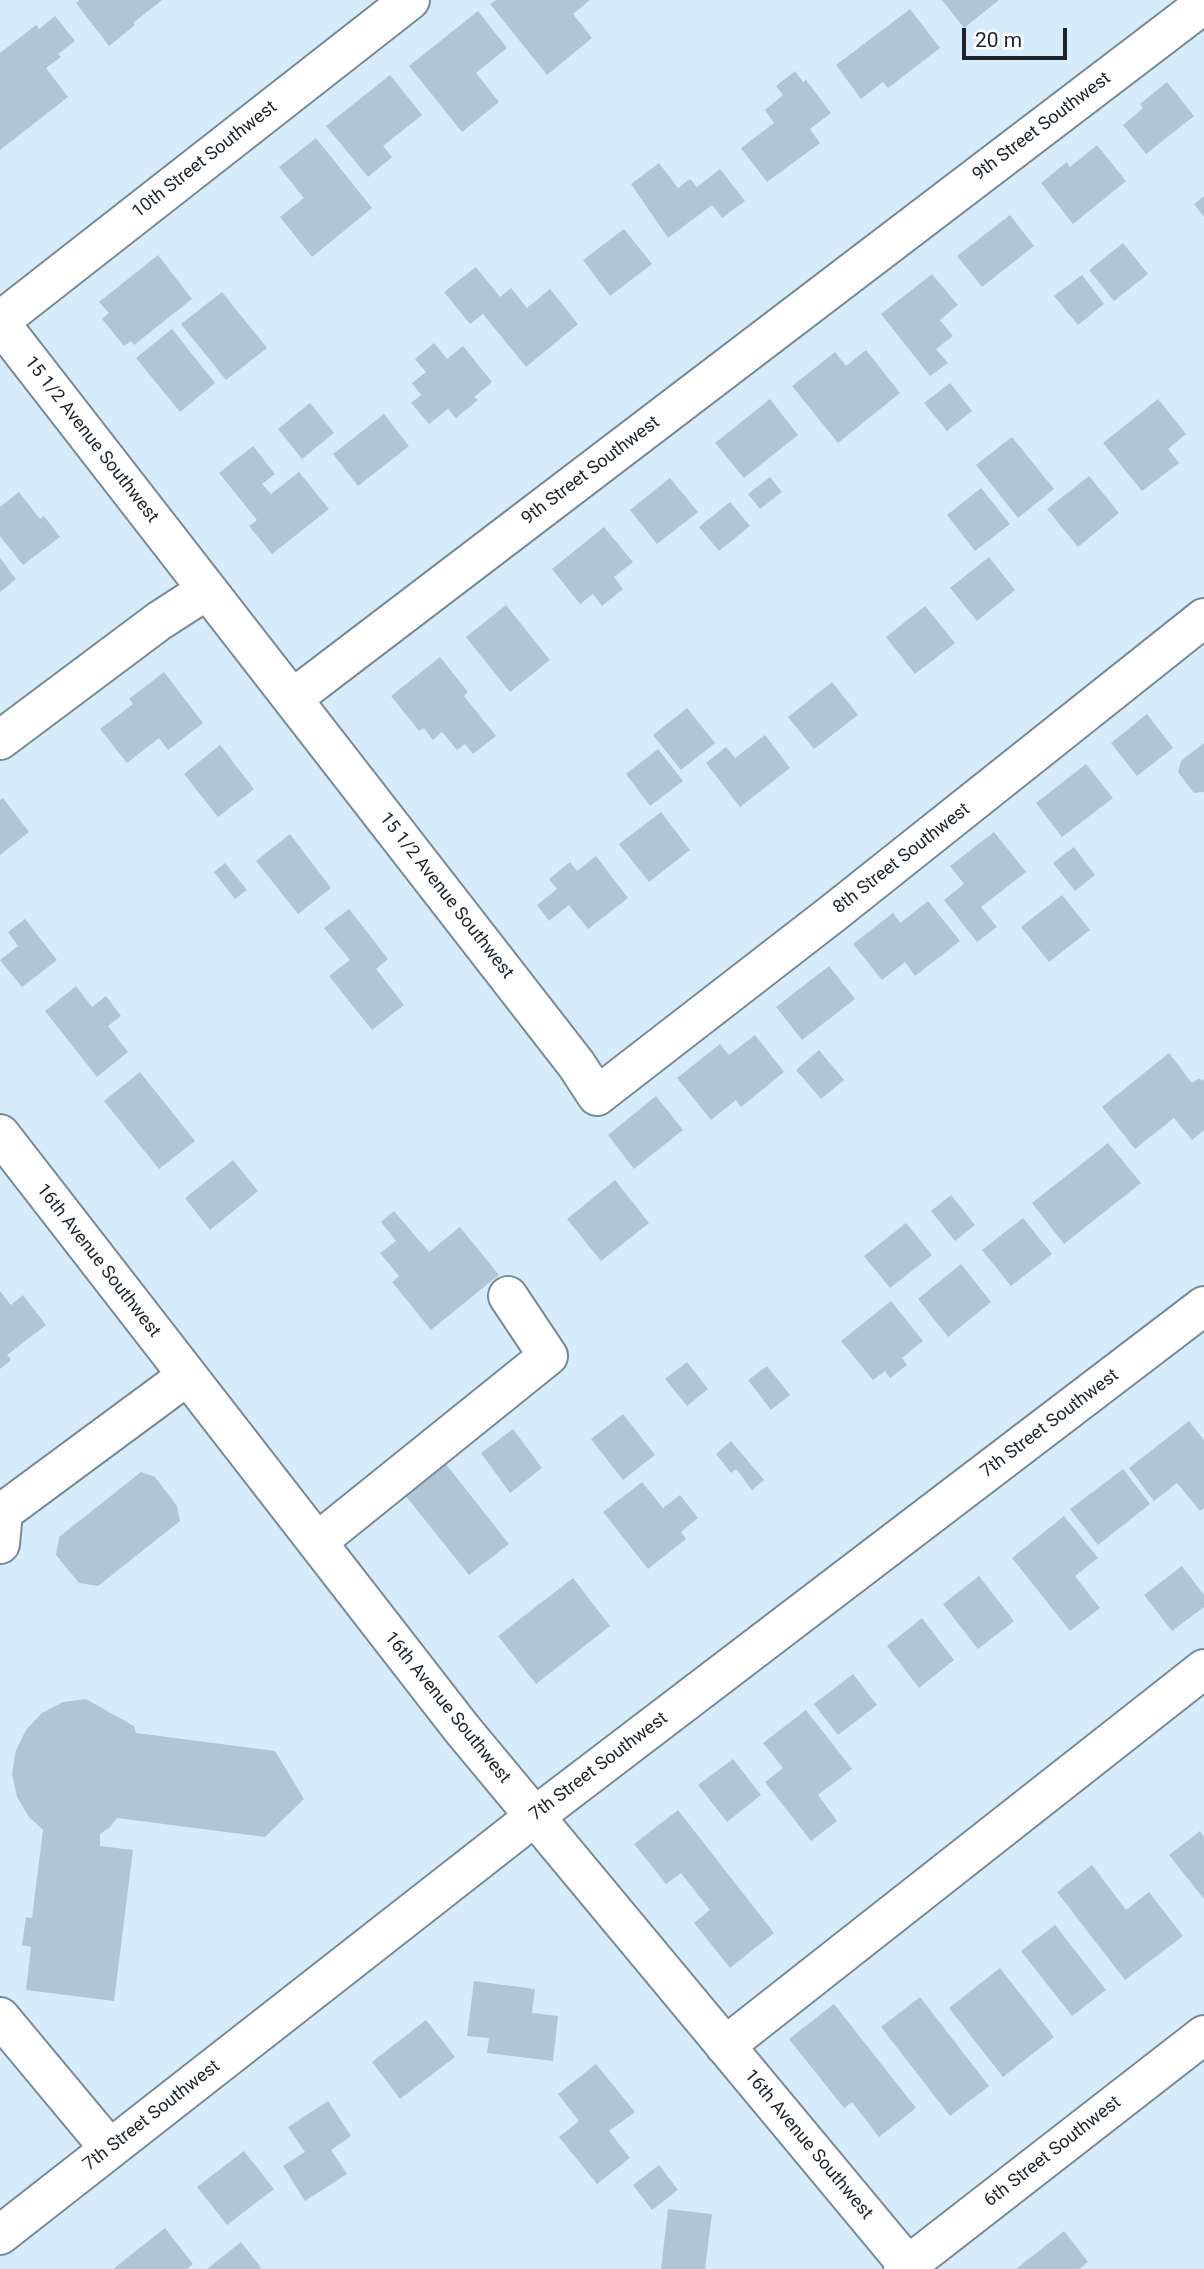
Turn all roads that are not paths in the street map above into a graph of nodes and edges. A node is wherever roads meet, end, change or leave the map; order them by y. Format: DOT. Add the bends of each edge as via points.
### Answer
graph roads {
  1 [pos="410,0"];
  2 [pos="1204,4"];
  3 [pos="0,322"];
  4 [pos="207,590"];
  5 [pos="1204,618"];
  6 [pos="292,699"];
  7 [pos="0,740"];
  8 [pos="597,1096"];
  9 [pos="0,1134"];
  10 [pos="508,1296"];
  11 [pos="1204,1307"];
  12 [pos="187,1376"];
  13 [pos="317,1542"];
  14 [pos="0,1544"];
  15 [pos="1204,1669"];
  16 [pos="534,1817"];
  17 [pos="0,2017"];
  18 [pos="1204,2035"];
  19 [pos="725,2046"];
  20 [pos="110,2149"];
  21 [pos="0,2235"];
  22 [pos="907,2268"];
  1 -- 3 [label="street, 10th Street Southwest"];
  2 -- 6 [label="street, 9th Street Southwest"];
  3 -- 4 [label="street, 15 1/2 Avenue Southwest"];
  4 -- 6 [label="street"];
  4 -- 7 [label="street"];
  5 -- 8 [label="street, 8th Street Southwest"];
  6 -- 8 [label="street, 15 1/2 Avenue Southwest"];
  9 -- 12 [label="street, 16th Avenue Southwest"];
  10 -- 13 [label="street" via="548,1356"];
  11 -- 16 [label="street, 7th Street Southwest"];
  12 -- 13 [label="street, 16th Avenue Southwest"];
  12 -- 14 [label="street" via="3,1512"];
  13 -- 16 [label="street, 16th Avenue Southwest"];
  15 -- 19 [label="street"];
  16 -- 19 [label="street, 16th Avenue Southwest"];
  16 -- 20 [label="street, 7th Street Southwest"];
  17 -- 20 [label="street"];
  18 -- 22 [label="street, 6th Street Southwest"];
  19 -- 22 [label="street, 16th Avenue Southwest"];
  20 -- 21 [label="street, 7th Street Southwest"];
}
